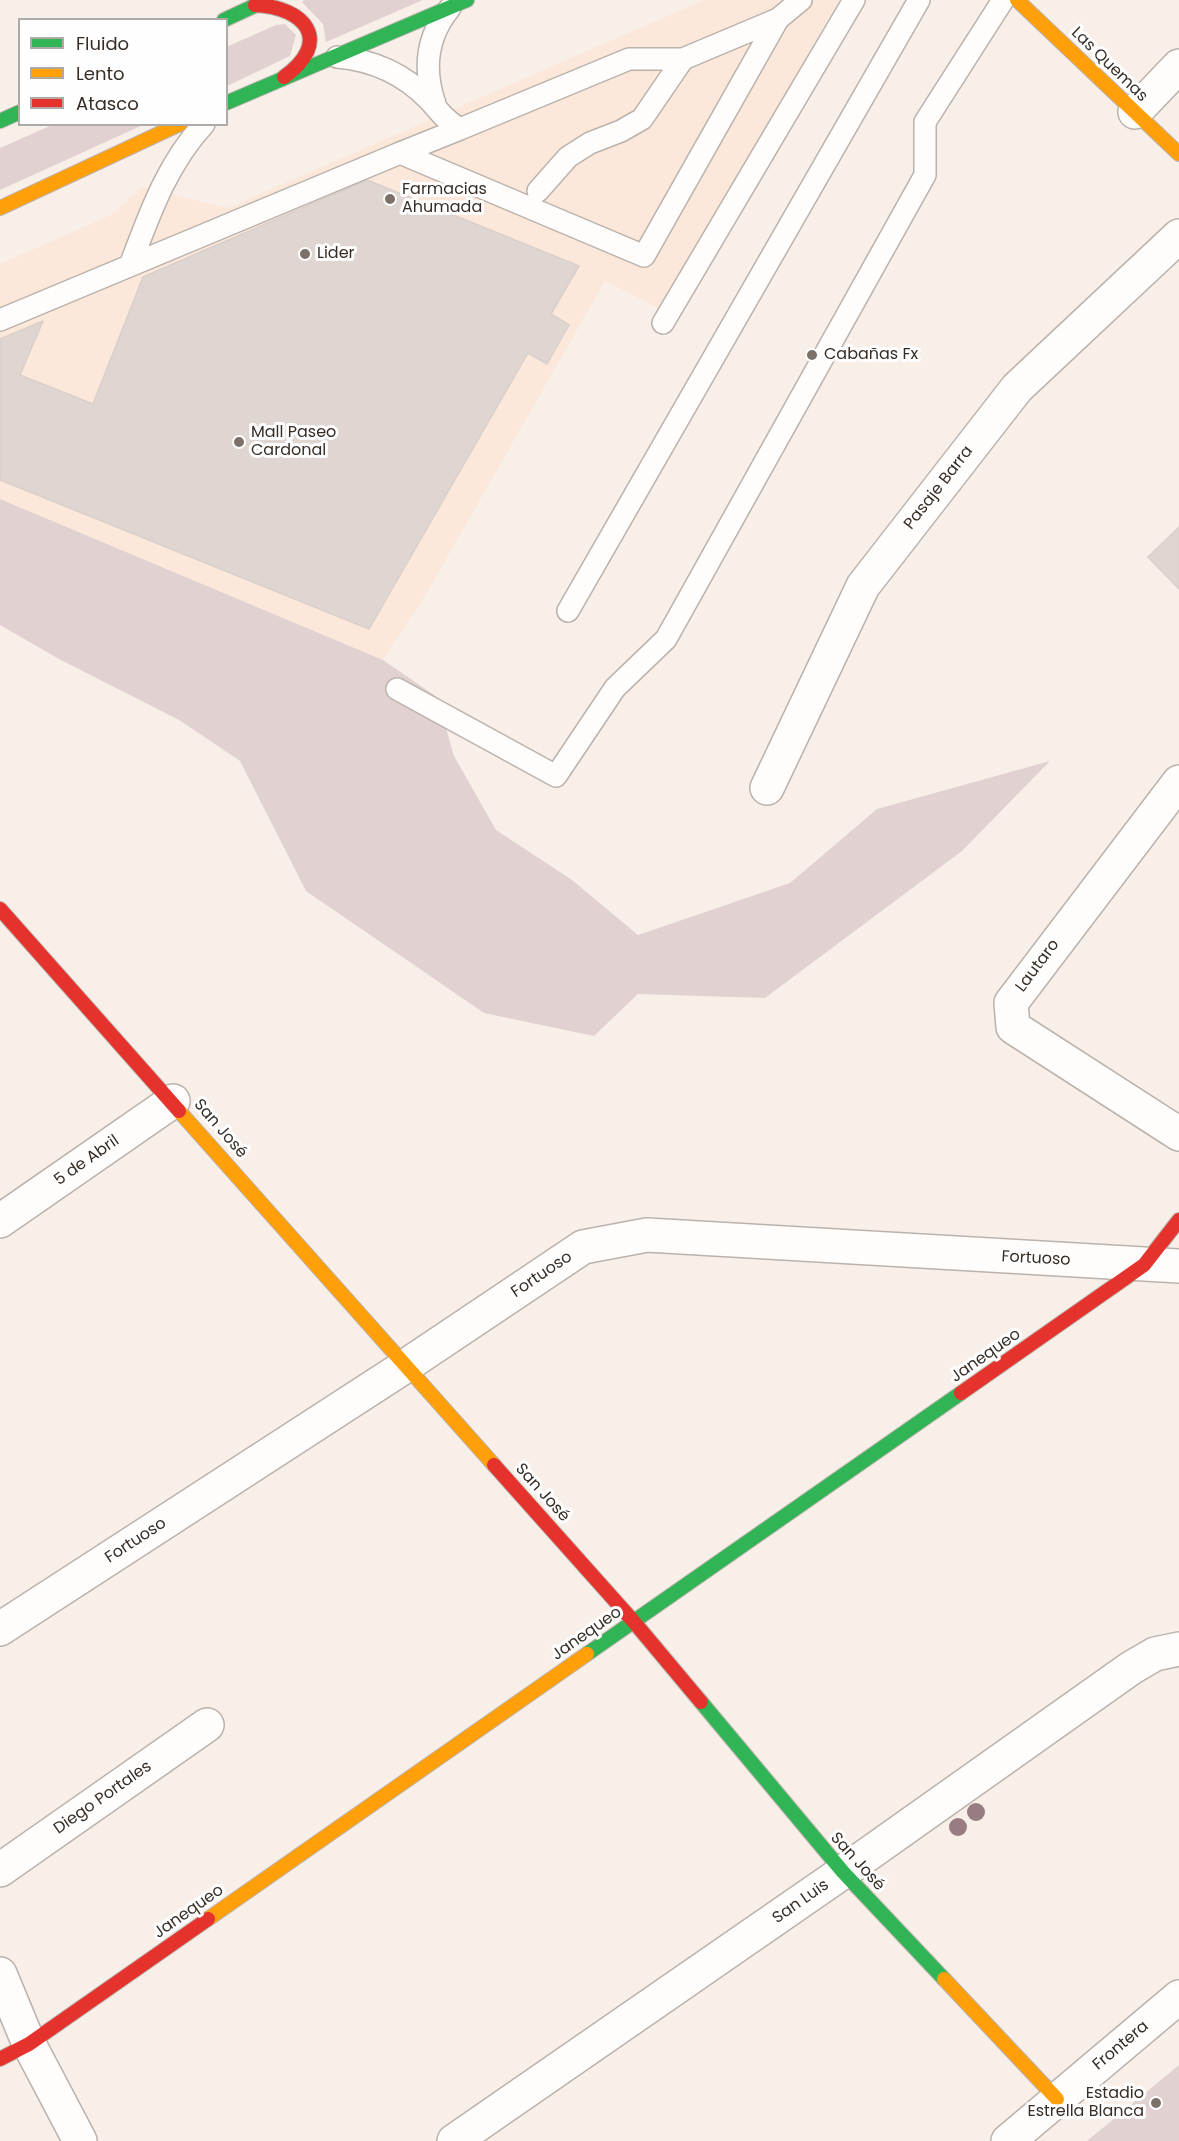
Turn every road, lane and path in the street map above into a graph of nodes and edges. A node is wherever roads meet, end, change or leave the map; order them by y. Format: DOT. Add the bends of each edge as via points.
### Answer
graph roads {
  1 [pos="801,0"];
  2 [pos="854,0"];
  3 [pos="919,0"];
  4 [pos="1003,0"];
  5 [pos="1017,0"];
  6 [pos="460,2"];
  7 [pos="261,3"];
  8 [pos="228,18"];
  9 [pos="778,19"];
  10 [pos="331,57"];
  11 [pos="682,58"];
  12 [pos="1179,66"];
  13 [pos="279,79"];
  14 [pos="228,102"];
  15 [pos="1135,112"];
  16 [pos="18,113"];
  17 [pos="0,121"];
  18 [pos="451,123"];
  19 [pos="176,126"];
  20 [pos="202,126"];
  21 [pos="400,153"];
  22 [pos="1179,154"];
  23 [pos="538,191"];
  24 [pos="0,208"];
  25 [pos="1179,236"];
  26 [pos="131,263"];
  27 [pos="0,320"];
  28 [pos="663,323"];
  29 [pos="568,611"];
  30 [pos="397,689"];
  31 [pos="1179,782"];
  32 [pos="767,788"];
  33 [pos="0,909"];
  34 [pos="173,1101"];
  35 [pos="1179,1134"];
  36 [pos="1179,1220"];
  37 [pos="0,1221"];
  38 [pos="1144,1265"];
  39 [pos="1179,1266"];
  40 [pos="406,1365"];
  41 [pos="634,1622"];
  42 [pos="0,1629"];
  43 [pos="1179,1649"];
  44 [pos="207,1725"];
  45 [pos="0,1870"];
  46 [pos="843,1872"];
  47 [pos="0,1974"];
  48 [pos="1179,1997"];
  49 [pos="29,2044"];
  50 [pos="0,2059"];
  51 [pos="1057,2099"];
  52 [pos="80,2141"];
  53 [pos="454,2141"];
  54 [pos="1008,2141"];
  1 -- 9 [label="lane"];
  2 -- 28 [label="lane"];
  3 -- 29 [label="lane"];
  4 -- 30 [label="lane" via="925,122 925,176 666,639 615,688 556,776"];
  5 -- 15 [label="street, Las Quemas"];
  6 -- 10 [label="street"];
  6 -- 18 [label="lane" via="441,19 428,51 429,88"];
  7 -- 8 [label="street"];
  7 -- 13 [label="street" via="282,5 303,17 308,26 307,50 301,63"];
  9 -- 11 [label="lane"];
  9 -- 21 [label="lane" via="644,256"];
  10 -- 13 [label="street"];
  10 -- 18 [label="lane" via="352,58 393,72 414,85"];
  11 -- 18 [label="lane" via="629,58"];
  11 -- 23 [label="lane" via="642,119 590,143 568,158"];
  12 -- 15 [label="street"];
  13 -- 14 [label="street"];
  15 -- 22 [label="street, Las Quemas"];
  16 -- 17 [label="street"];
  18 -- 21 [label="lane"];
  19 -- 24 [label="street"];
  20 -- 26 [label="lane" via="177,158 156,197"];
  21 -- 26 [label="lane"];
  25 -- 32 [label="street, Pasaje Barra" via="1017,388 863,586"];
  26 -- 27 [label="lane"];
  31 -- 35 [label="street, Lautaro" via="1011,1002 1013,1027"];
  33 -- 34 [label="street, San José"];
  34 -- 37 [label="street, 5 de Abril"];
  34 -- 40 [label="street, San José"];
  36 -- 38 [label="street, Janequeo"];
  38 -- 39 [label="street, Fortuoso"];
  38 -- 40 [label="street, Fortuoso" via="647,1235 583,1247"];
  38 -- 41 [label="street, Janequeo"];
  40 -- 41 [label="street, San José"];
  40 -- 42 [label="street, Fortuoso"];
  41 -- 46 [label="street, San José"];
  41 -- 49 [label="street, Janequeo"];
  43 -- 46 [label="street, San Luis" via="1155,1654 1131,1668"];
  44 -- 45 [label="street, Diego Portales"];
  46 -- 51 [label="street, San José"];
  46 -- 53 [label="street, San Luis"];
  47 -- 49 [label="street"];
  48 -- 51 [label="street, Frontera"];
  49 -- 50 [label="street, Janequeo"];
  49 -- 52 [label="street"];
  51 -- 54 [label="street, Frontera"];
}
